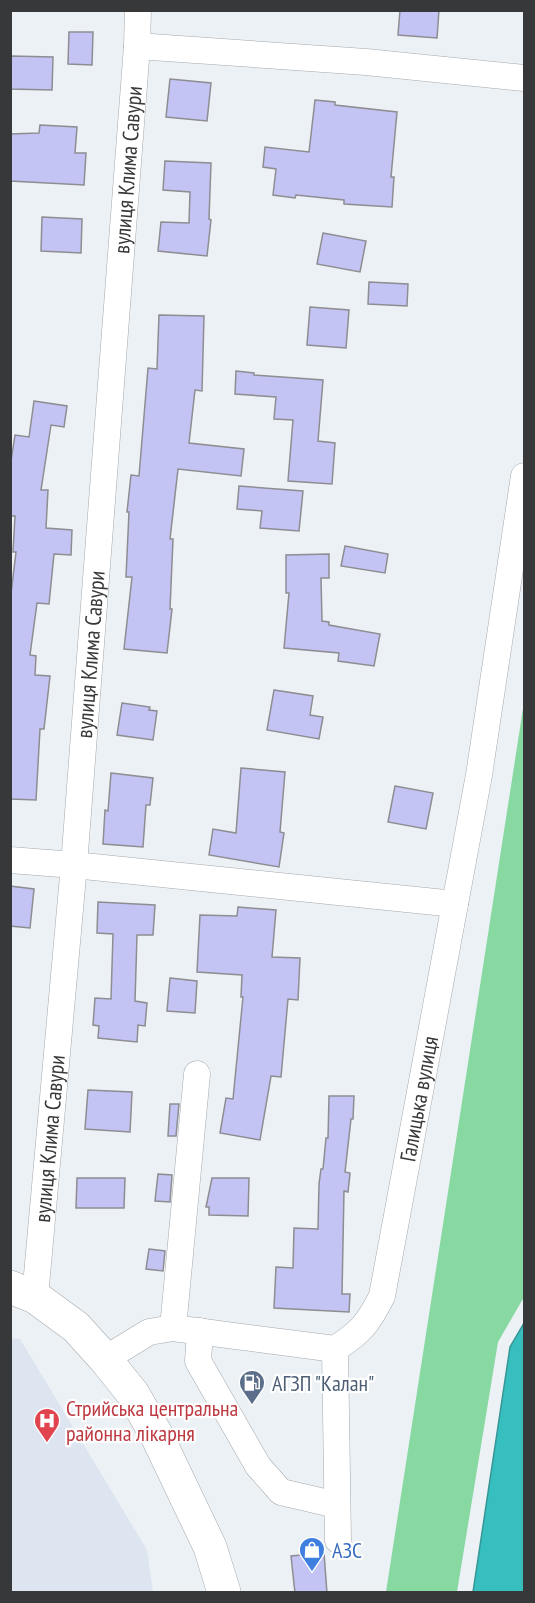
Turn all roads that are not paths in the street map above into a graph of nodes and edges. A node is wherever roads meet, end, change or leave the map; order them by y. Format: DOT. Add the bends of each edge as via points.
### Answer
graph roads {
  1 [pos="138,10"];
  2 [pos="137,46"];
  3 [pos="525,78"];
  4 [pos="525,476"];
  5 [pos="10,860"];
  6 [pos="74,865"];
  7 [pos="455,904"];
  8 [pos="197,1074"];
  9 [pos="23,1292"];
  10 [pos="173,1328"];
  11 [pos="200,1331"];
  12 [pos="335,1349"];
  13 [pos="105,1359"];
  14 [pos="337,1505"];
  15 [pos="338,1540"];
  16 [pos="224,1593"];
  1 -- 2 [label="street, вулиця Клима Савури"];
  2 -- 3 [label="street"];
  2 -- 6 [label="street, вулиця Клима Савури"];
  4 -- 7 [label="street, Галицька вулиця"];
  5 -- 6 [label="street"];
  6 -- 7 [label="street"];
  6 -- 9 [label="street, вулиця Клима Савури"];
  7 -- 12 [label="street, Галицька вулиця" via="382,1296 371,1318 354,1337"];
  8 -- 10 [label="street"];
  9 -- 13 [label="highway" via="76,1327"];
  10 -- 11 [label="street"];
  10 -- 13 [label="street" via="149,1332"];
  11 -- 12 [label="street"];
  11 -- 14 [label="street" via="198,1361 258,1466 281,1492"];
  12 -- 14 [label="street"];
  13 -- 16 [label="highway" via="133,1394 156,1434 210,1547"];
  14 -- 15 [label="street"];
}
